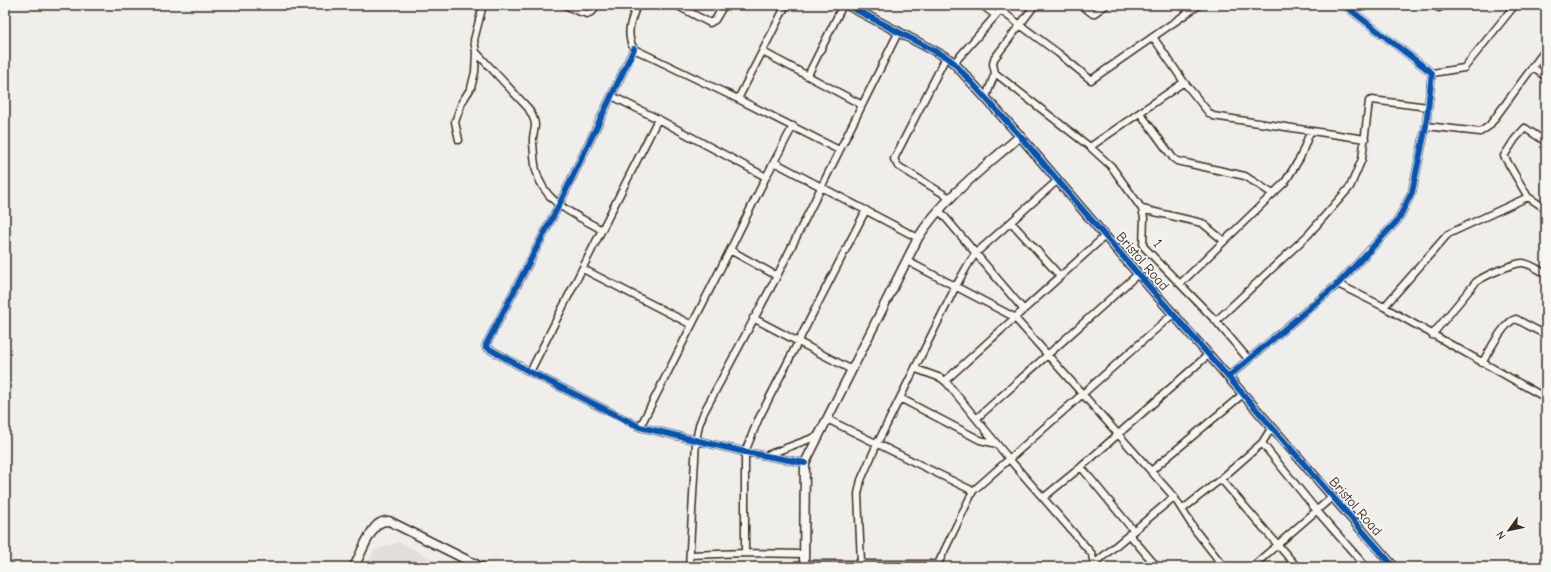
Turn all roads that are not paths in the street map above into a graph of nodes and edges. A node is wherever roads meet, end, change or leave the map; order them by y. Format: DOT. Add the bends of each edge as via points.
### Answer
graph roads {
  1 [pos="483,5"];
  2 [pos="566,5"];
  3 [pos="596,5"];
  4 [pos="637,5"];
  5 [pos="676,5"];
  6 [pos="724,5"];
  7 [pos="786,5"];
  8 [pos="843,5"];
  9 [pos="848,5"];
  10 [pos="982,5"];
  11 [pos="1004,5"];
  12 [pos="1035,5"];
  13 [pos="1081,5"];
  14 [pos="1106,5"];
  15 [pos="1199,5"];
  16 [pos="1344,5"];
  17 [pos="1434,5"];
  18 [pos="1443,5"];
  19 [pos="1515,5"];
  20 [pos="997,13"];
  21 [pos="1020,26"];
  22 [pos="899,31"];
  23 [pos="1153,37"];
  24 [pos="634,49"];
  25 [pos="1546,49"];
  26 [pos="476,52"];
  27 [pos="762,52"];
  28 [pos="946,56"];
  29 [pos="954,63"];
  30 [pos="1532,67"];
  31 [pos="995,73"];
  32 [pos="1432,74"];
  33 [pos="808,75"];
  34 [pos="1546,77"];
  35 [pos="1184,82"];
  36 [pos="612,96"];
  37 [pos="986,97"];
  38 [pos="738,99"];
  39 [pos="862,105"];
  40 [pos="1428,107"];
  41 [pos="1140,113"];
  42 [pos="658,119"];
  43 [pos="792,126"];
  44 [pos="1426,126"];
  45 [pos="1310,132"];
  46 [pos="1020,136"];
  47 [pos="459,140"];
  48 [pos="1365,140"];
  49 [pos="1546,142"];
  50 [pos="1090,147"];
  51 [pos="839,150"];
  52 [pos="774,162"];
  53 [pos="766,176"];
  54 [pos="1058,180"];
  55 [pos="821,186"];
  56 [pos="1273,194"];
  57 [pos="1528,197"];
  58 [pos="950,198"];
  59 [pos="559,205"];
  60 [pos="1142,208"];
  61 [pos="1546,209"];
  62 [pos="866,210"];
  63 [pos="939,210"];
  64 [pos="1011,222"];
  65 [pos="602,230"];
  66 [pos="1105,236"];
  67 [pos="918,238"];
  68 [pos="1224,241"];
  69 [pos="730,250"];
  70 [pos="976,253"];
  71 [pos="907,261"];
  72 [pos="582,269"];
  73 [pos="1138,274"];
  74 [pos="1546,274"];
  75 [pos="777,276"];
  76 [pos="1060,276"];
  77 [pos="1180,284"];
  78 [pos="1338,284"];
  79 [pos="956,286"];
  80 [pos="1384,307"];
  81 [pos="1023,309"];
  82 [pos="1173,314"];
  83 [pos="1014,317"];
  84 [pos="753,318"];
  85 [pos="1216,321"];
  86 [pos="692,325"];
  87 [pos="1432,335"];
  88 [pos="1546,335"];
  89 [pos="799,341"];
  90 [pos="1049,355"];
  91 [pos="1208,355"];
  92 [pos="1249,360"];
  93 [pos="1482,362"];
  94 [pos="916,369"];
  95 [pos="852,370"];
  96 [pos="530,372"];
  97 [pos="1228,377"];
  98 [pos="944,381"];
  99 [pos="1084,394"];
  100 [pos="1243,394"];
  101 [pos="900,398"];
  102 [pos="1546,398"];
  103 [pos="977,418"];
  104 [pos="826,419"];
  105 [pos="640,427"];
  106 [pos="1272,427"];
  107 [pos="1118,433"];
  108 [pos="818,436"];
  109 [pos="696,441"];
  110 [pos="877,444"];
  111 [pos="997,444"];
  112 [pos="1262,444"];
  113 [pos="746,452"];
  114 [pos="765,456"];
  115 [pos="1010,460"];
  116 [pos="805,463"];
  117 [pos="1080,467"];
  118 [pos="1152,471"];
  119 [pos="1221,479"];
  120 [pos="973,491"];
  121 [pos="1174,497"];
  122 [pos="1332,497"];
  123 [pos="1043,498"];
  124 [pos="1183,509"];
  125 [pos="1317,511"];
  126 [pos="1131,532"];
  127 [pos="1278,545"];
  128 [pos="745,553"];
  129 [pos="804,554"];
  130 [pos="690,555"];
  131 [pos="861,563"];
  132 [pos="837,565"];
  133 [pos="1094,565"];
  134 [pos="804,566"];
  135 [pos="938,566"];
  136 [pos="354,567"];
  137 [pos="481,567"];
  138 [pos="689,567"];
  139 [pos="1157,567"];
  140 [pos="1224,567"];
  141 [pos="1252,567"];
  142 [pos="1297,567"];
  143 [pos="1366,567"];
  144 [pos="1394,567"];
  1 -- 26 [label="street" via="474,40"];
  2 -- 3 [label="street" via="587,14 593,11"];
  4 -- 24 [label="street" via="629,33"];
  5 -- 6 [label="street" via="710,23 715,20"];
  7 -- 27 [label="street"];
  8 -- 33 [label="street"];
  9 -- 22 [label="street, Bristol Road"];
  10 -- 20 [label="street"];
  11 -- 20 [label="street"];
  12 -- 21 [label="street"];
  13 -- 14 [label="street" via="1093,14"];
  15 -- 23 [label="street"];
  16 -- 32 [label="street"];
  17 -- 18 [label="street" via="1440,8"];
  19 -- 32 [label="street" via="1465,68"];
  20 -- 21 [label="street"];
  20 -- 29 [label="street"];
  21 -- 23 [label="street" via="1092,80"];
  21 -- 31 [label="street" via="994,59"];
  22 -- 28 [label="street, Bristol Road"];
  22 -- 39 [label="street"];
  23 -- 35 [label="street"];
  24 -- 36 [label="street"];
  24 -- 38 [label="street"];
  25 -- 30 [label="street"];
  26 -- 47 [label="street" via="471,88 462,102 455,122"];
  26 -- 59 [label="street" via="528,108 535,125 532,136 536,170 547,194"];
  27 -- 33 [label="street"];
  27 -- 38 [label="street"];
  28 -- 29 [label="street, Bristol Road"];
  28 -- 58 [label="street" via="894,159 898,166"];
  29 -- 37 [label="street, Bristol Road"];
  30 -- 34 [label="street"];
  30 -- 44 [label="street" via="1492,124 1481,131"];
  31 -- 37 [label="street"];
  31 -- 50 [label="street"];
  32 -- 40 [label="street"];
  33 -- 39 [label="street"];
  35 -- 41 [label="street"];
  35 -- 45 [label="street" via="1213,116"];
  36 -- 42 [label="street"];
  36 -- 59 [label="street"];
  37 -- 46 [label="street, Bristol Road"];
  38 -- 43 [label="street"];
  39 -- 51 [label="street"];
  40 -- 44 [label="street"];
  40 -- 48 [label="street" via="1371,100"];
  41 -- 50 [label="street"];
  41 -- 56 [label="street" via="1177,161 1248,177"];
  42 -- 53 [label="street"];
  42 -- 65 [label="street"];
  43 -- 51 [label="street"];
  43 -- 52 [label="street"];
  44 -- 78 [label="street" via="1412,192 1398,220"];
  45 -- 48 [label="street"];
  45 -- 56 [label="street" via="1294,170"];
  46 -- 54 [label="street, Bristol Road"];
  46 -- 58 [label="street"];
  48 -- 85 [label="street" via="1362,159 1350,187 1308,235"];
  49 -- 57 [label="street" via="1524,128 1504,156"];
  50 -- 60 [label="street" via="1114,170"];
  51 -- 55 [label="street"];
  52 -- 53 [label="street"];
  52 -- 55 [label="street"];
  53 -- 69 [label="street"];
  54 -- 64 [label="street"];
  54 -- 66 [label="street, Bristol Road"];
  55 -- 62 [label="street"];
  55 -- 75 [label="street"];
  56 -- 68 [label="street"];
  57 -- 61 [label="street"];
  57 -- 80 [label="street" via="1448,234"];
  58 -- 63 [label="street"];
  59 -- 65 [label="street"];
  59 -- 96 [label="street" via="486,345 488,349"];
  60 -- 68 [label="street" via="1202,223"];
  60 -- 77 [label="street, 1" via="1143,246"];
  62 -- 67 [label="street"];
  62 -- 89 [label="street"];
  63 -- 67 [label="street" via="928,221"];
  63 -- 70 [label="street"];
  64 -- 70 [label="street"];
  64 -- 76 [label="street"];
  65 -- 72 [label="street"];
  66 -- 73 [label="street, Bristol Road"];
  66 -- 76 [label="street"];
  67 -- 71 [label="street"];
  68 -- 77 [label="street"];
  69 -- 75 [label="street"];
  69 -- 86 [label="street"];
  70 -- 79 [label="street"];
  70 -- 81 [label="street"];
  71 -- 79 [label="street"];
  71 -- 95 [label="street"];
  72 -- 86 [label="street"];
  72 -- 96 [label="street"];
  73 -- 82 [label="street, Bristol Road"];
  73 -- 90 [label="street"];
  74 -- 87 [label="street" via="1522,263 1483,277"];
  75 -- 84 [label="street"];
  76 -- 81 [label="street"];
  77 -- 85 [label="street, 1"];
  78 -- 80 [label="street"];
  78 -- 92 [label="street"];
  79 -- 83 [label="street"];
  79 -- 94 [label="street"];
  80 -- 87 [label="street"];
  81 -- 83 [label="street"];
  82 -- 91 [label="street, Bristol Road"];
  82 -- 99 [label="street"];
  83 -- 90 [label="street"];
  83 -- 98 [label="street"];
  84 -- 89 [label="street"];
  84 -- 109 [label="street" via="704,412"];
  85 -- 92 [label="street, 1"];
  86 -- 105 [label="street"];
  87 -- 93 [label="street"];
  88 -- 93 [label="street" via="1513,319 1506,324"];
  89 -- 95 [label="street"];
  89 -- 113 [label="street" via="758,420"];
  90 -- 99 [label="street"];
  90 -- 103 [label="street"];
  91 -- 97 [label="street, Bristol Road"];
  91 -- 107 [label="street"];
  92 -- 97 [label="street"];
  93 -- 102 [label="street"];
  94 -- 98 [label="street"];
  94 -- 101 [label="street"];
  95 -- 104 [label="street"];
  96 -- 105 [label="street"];
  97 -- 100 [label="street, Bristol Road"];
  98 -- 103 [label="street"];
  99 -- 107 [label="street"];
  99 -- 115 [label="street"];
  100 -- 106 [label="street, Bristol Road"];
  100 -- 118 [label="street"];
  101 -- 110 [label="street"];
  101 -- 111 [label="street" via="980,440"];
  103 -- 111 [label="street"];
  104 -- 108 [label="street"];
  104 -- 110 [label="street"];
  105 -- 109 [label="street"];
  106 -- 112 [label="street"];
  106 -- 122 [label="street, Bristol Road"];
  107 -- 117 [label="street"];
  107 -- 118 [label="street"];
  108 -- 114 [label="street"];
  108 -- 116 [label="street"];
  109 -- 113 [label="street"];
  109 -- 130 [label="street"];
  110 -- 120 [label="street"];
  110 -- 131 [label="street" via="859,488"];
  111 -- 115 [label="street"];
  112 -- 119 [label="street"];
  112 -- 125 [label="street"];
  113 -- 114 [label="street"];
  113 -- 128 [label="street"];
  114 -- 116 [label="street"];
  115 -- 120 [label="street"];
  115 -- 123 [label="street"];
  116 -- 129 [label="street"];
  117 -- 123 [label="street"];
  117 -- 126 [label="street"];
  118 -- 121 [label="street"];
  119 -- 124 [label="street"];
  119 -- 127 [label="street"];
  120 -- 135 [label="street"];
  121 -- 124 [label="street"];
  121 -- 126 [label="street"];
  122 -- 125 [label="street"];
  122 -- 144 [label="street, Bristol Road"];
  123 -- 133 [label="street" via="1092,554"];
  124 -- 140 [label="street" via="1194,530"];
  125 -- 127 [label="street"];
  125 -- 143 [label="street"];
  126 -- 133 [label="street"];
  126 -- 139 [label="street"];
  127 -- 141 [label="street"];
  127 -- 142 [label="street"];
  128 -- 129 [label="street"];
  128 -- 130 [label="street"];
  129 -- 134 [label="street"];
  130 -- 138 [label="street"];
  131 -- 132 [label="street"];
  131 -- 135 [label="street"];
  132 -- 134 [label="street"];
  136 -- 137 [label="street" via="373,529 381,522 389,521"];
}
